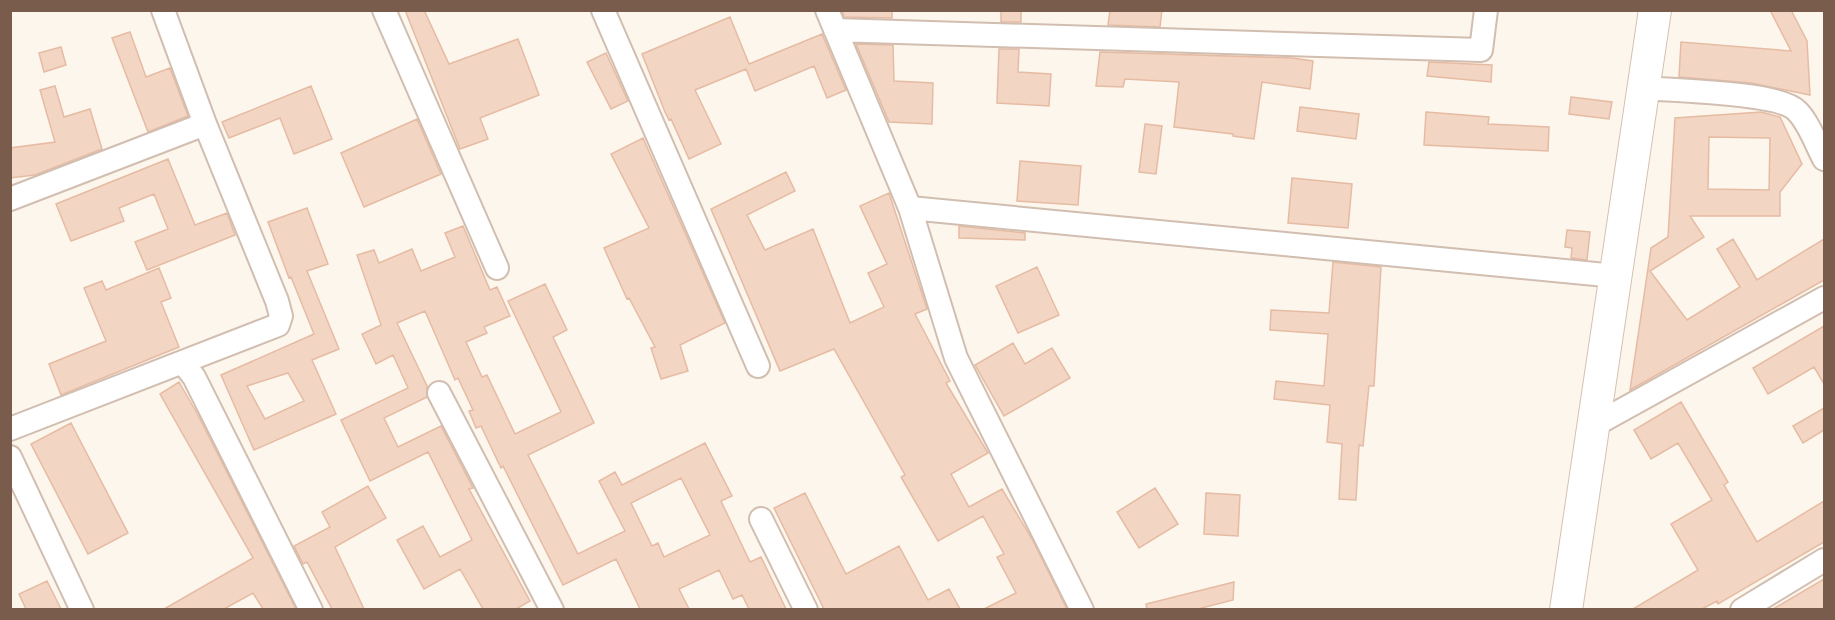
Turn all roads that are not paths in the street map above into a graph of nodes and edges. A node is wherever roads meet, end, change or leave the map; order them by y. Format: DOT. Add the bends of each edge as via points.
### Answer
graph roads {
  1 [pos="163,10"];
  2 [pos="384,10"];
  3 [pos="603,10"];
  4 [pos="1486,10"];
  5 [pos="1655,10"];
  6 [pos="831,20"];
  7 [pos="1644,88"];
  8 [pos="205,123"];
  9 [pos="1824,159"];
  10 [pos="10,199"];
  11 [pos="910,208"];
  12 [pos="497,268"];
  13 [pos="1616,276"];
  14 [pos="1824,298"];
  15 [pos="183,363"];
  16 [pos="758,366"];
  17 [pos="439,393"];
  18 [pos="1593,426"];
  19 [pos="10,429"];
  20 [pos="10,458"];
  21 [pos="761,519"];
  22 [pos="1824,560"];
  23 [pos="82,609"];
  24 [pos="311,609"];
  25 [pos="552,609"];
  26 [pos="806,609"];
  27 [pos="1082,609"];
  28 [pos="1566,609"];
  29 [pos="1742,609"];
  1 -- 8 [label="street"];
  2 -- 12 [label="street"];
  3 -- 16 [label="street"];
  4 -- 6 [label="street" via="1481,50"];
  5 -- 7 [label="street"];
  6 -- 11 [label="street"];
  7 -- 9 [label="street" via="1786,103 1797,111"];
  7 -- 13 [label="street"];
  8 -- 10 [label="street"];
  8 -- 15 [label="street" via="281,316 278,325"];
  11 -- 13 [label="street"];
  11 -- 27 [label="street" via="956,358"];
  13 -- 18 [label="street"];
  14 -- 18 [label="street"];
  15 -- 19 [label="street"];
  15 -- 24 [label="street" via="194,376"];
  17 -- 25 [label="street"];
  18 -- 28 [label="street"];
  20 -- 23 [label="street"];
  21 -- 26 [label="street"];
  22 -- 29 [label="street"];
}
